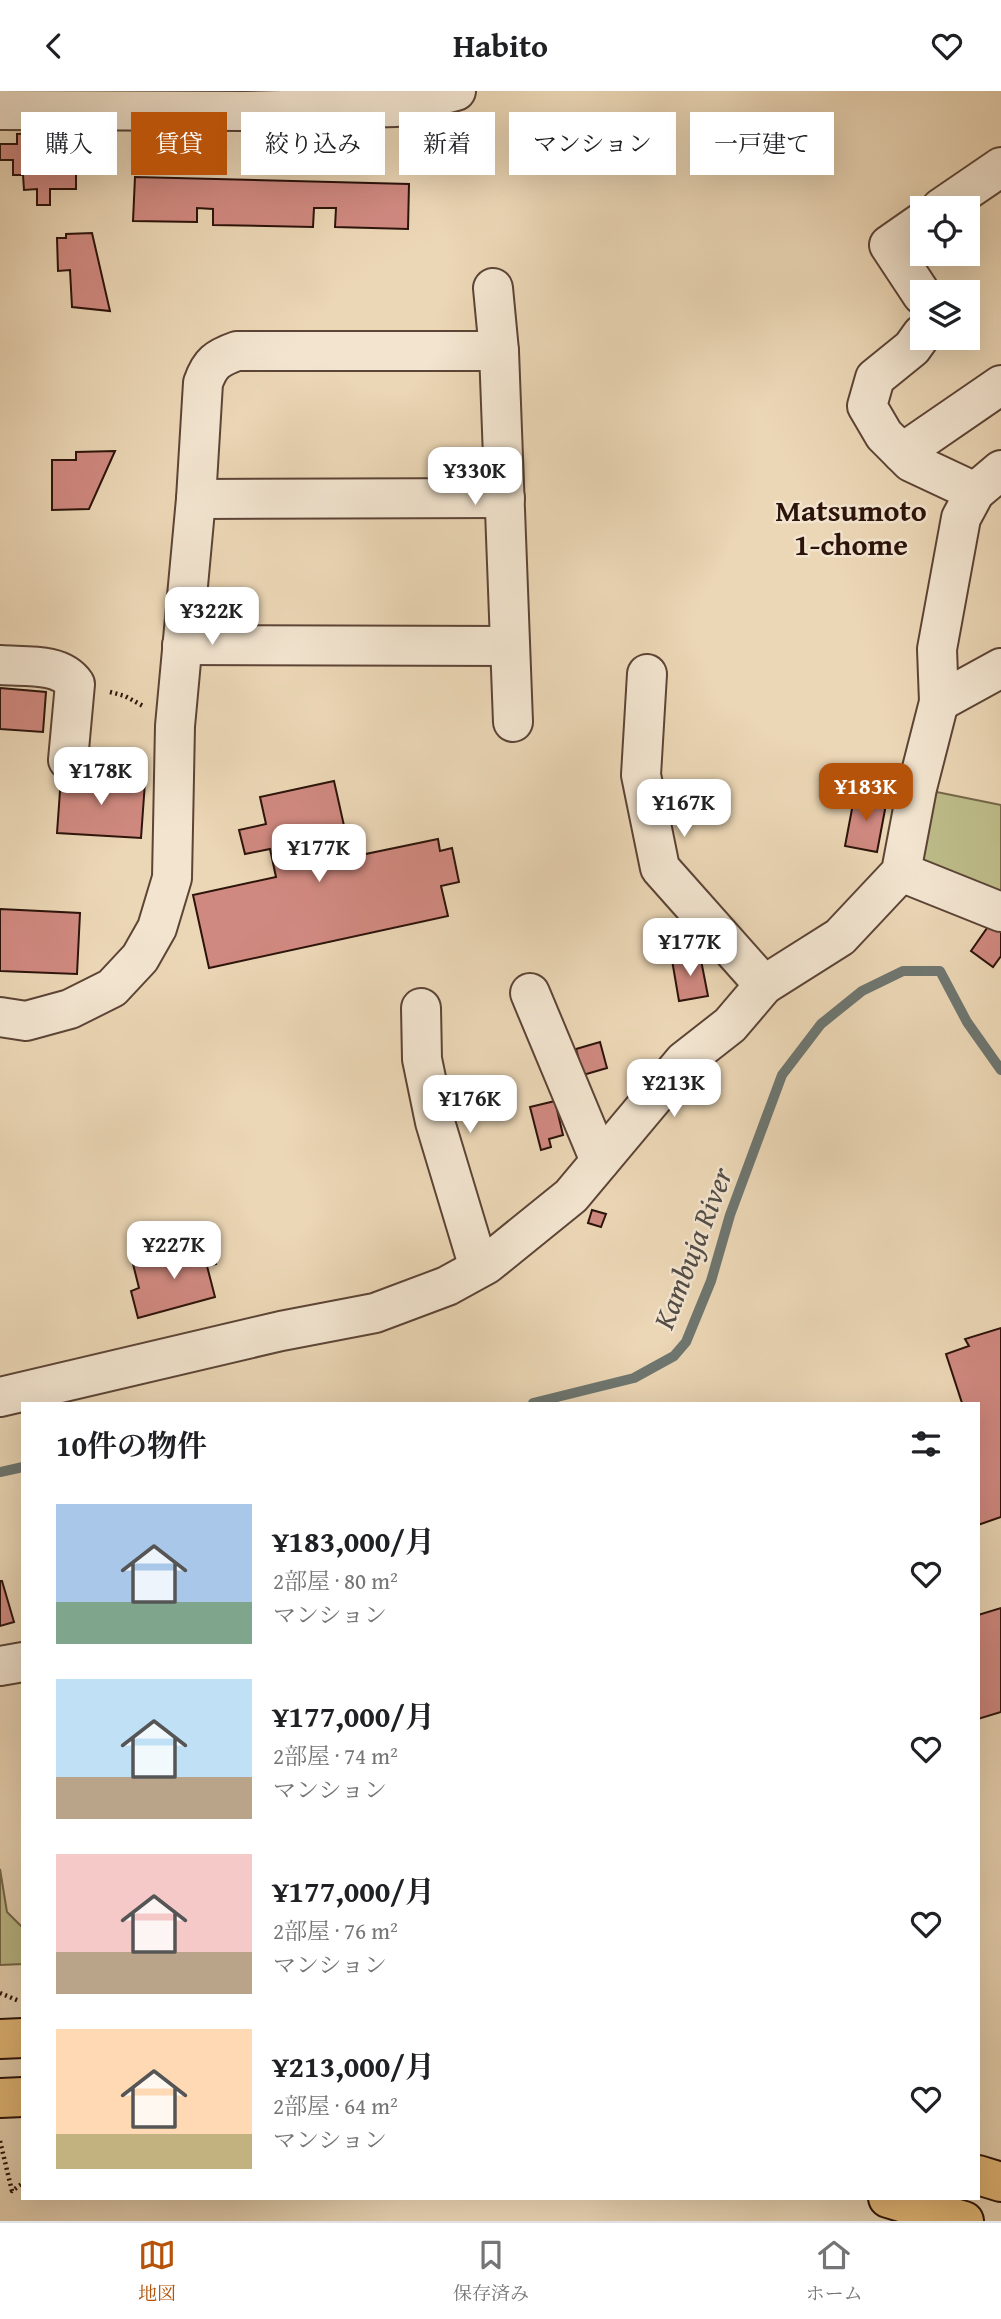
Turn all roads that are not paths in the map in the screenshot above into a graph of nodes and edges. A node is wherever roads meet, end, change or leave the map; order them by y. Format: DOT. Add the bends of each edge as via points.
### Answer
graph roads {
  1 [pos="451,92"];
  2 [pos="244,101"];
  3 [pos="0,110"];
  4 [pos="1001,167"];
  5 [pos="959,196"];
  6 [pos="910,231"];
  7 [pos="912,280"];
  8 [pos="493,288"];
  9 [pos="910,350"];
  10 [pos="499,351"];
  11 [pos="1001,384"];
  12 [pos="902,453"];
  13 [pos="988,481"];
  14 [pos="505,498"];
  15 [pos="196,499"];
  16 [pos="182,645"];
  17 [pos="510,646"];
  18 [pos="0,665"];
  19 [pos="1001,668"];
  20 [pos="647,674"];
  21 [pos="939,702"];
  22 [pos="513,722"];
  23 [pos="68,759"];
  24 [pos="901,872"];
  25 [pos="1001,912"];
  26 [pos="764,985"];
  27 [pos="530,993"];
  28 [pos="421,1008"];
  29 [pos="0,1017"];
  30 [pos="600,1161"];
  31 [pos="479,1268"];
  32 [pos="0,1397"];
  33 [pos="21,1662"];
  34 [pos="0,1666"];
  35 [pos="21,2038"];
  36 [pos="0,2039"];
  37 [pos="21,2097"];
  38 [pos="0,2098"];
  39 [pos="980,2176"];
  40 [pos="1001,2182"];
  41 [pos="895,2200"];
  42 [pos="964,2221"];
  1 -- 2 [label="street" via="396,107"];
  2 -- 3 [label="street"];
  4 -- 5 [label="street"];
  6 -- 7 [label="street" via="889,246"];
  8 -- 10 [label="street"];
  9 -- 12 [label="street" via="875,378 867,406 884,435"];
  10 -- 14 [label="street"];
  10 -- 15 [label="street" via="237,351 217,358 203,383"];
  11 -- 12 [label="street"];
  12 -- 13 [label="street" via="911,462"];
  13 -- 21 [label="street" via="961,518 953,554 937,649"];
  14 -- 15 [label="street"];
  14 -- 17 [label="street"];
  15 -- 16 [label="street"];
  16 -- 17 [label="street"];
  16 -- 29 [label="street" via="175,726 172,878 157,928 140,958 112,988 70,1009 26,1021"];
  17 -- 22 [label="street"];
  18 -- 23 [label="street" via="53,669 75,684"];
  19 -- 21 [label="street"];
  20 -- 26 [label="street" via="641,775 660,868"];
  21 -- 24 [label="street"];
  24 -- 25 [label="street"];
  24 -- 26 [label="street" via="839,937"];
  26 -- 30 [label="street" via="730,1025 684,1061"];
  27 -- 30 [label="street"];
  28 -- 31 [label="street" via="422,1059 435,1122"];
  30 -- 31 [label="street" via="571,1196"];
  31 -- 32 [label="street" via="447,1286 375,1313"];
  33 -- 34 [label="street"];
  35 -- 36 [label="main road"];
  37 -- 38 [label="main road"];
  39 -- 40 [label="main road"];
  41 -- 42 [label="main road"];
}
